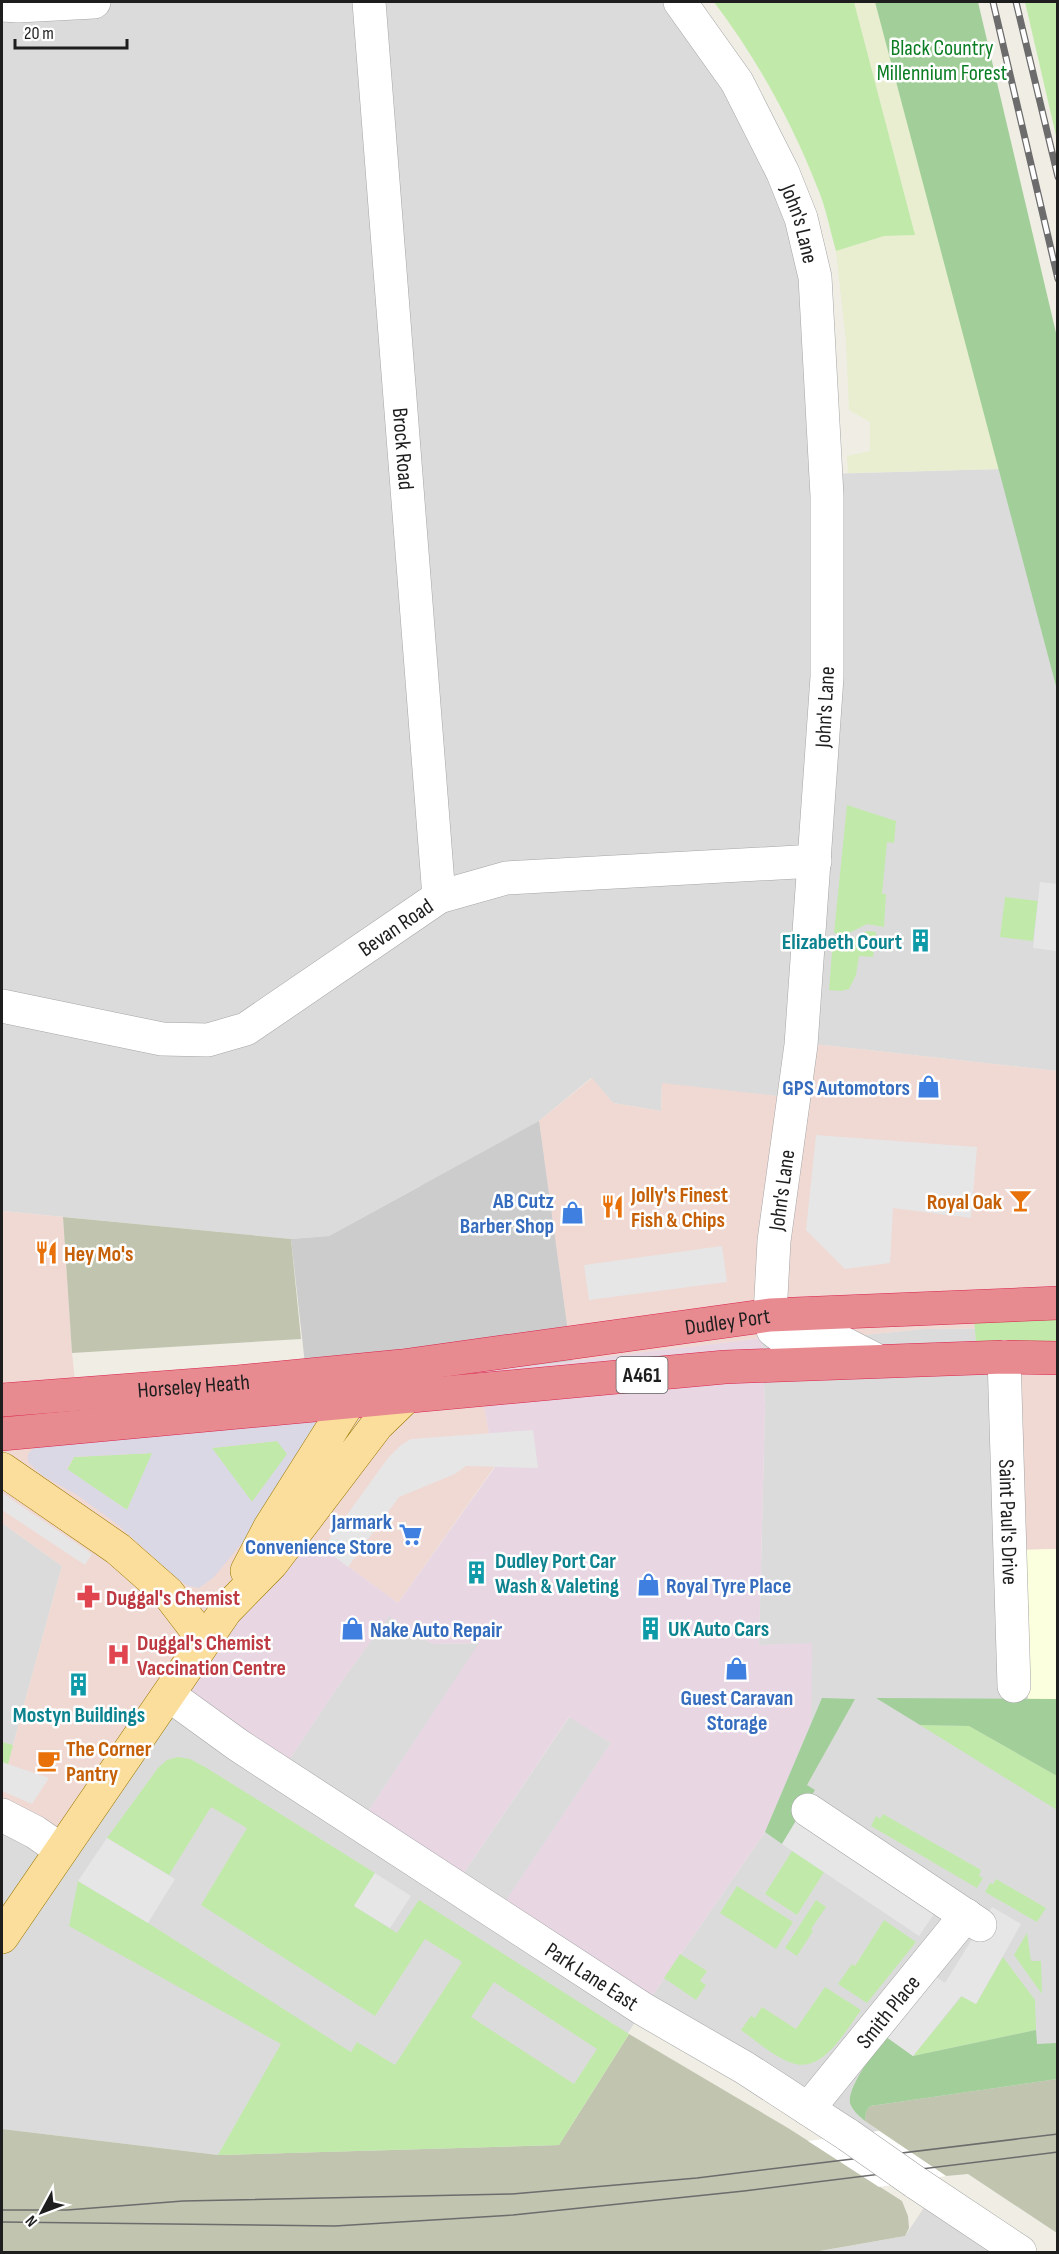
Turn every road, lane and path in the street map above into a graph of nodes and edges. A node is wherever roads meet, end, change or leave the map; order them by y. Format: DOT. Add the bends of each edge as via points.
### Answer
graph roads {
  1 [pos="94,2"];
  2 [pos="369,2"];
  3 [pos="680,2"];
  4 [pos="2,5"];
  5 [pos="816,861"];
  6 [pos="439,897"];
  7 [pos="2,1006"];
  8 [pos="1058,1303"];
  9 [pos="770,1315"];
  10 [pos="1004,1358"];
  11 [pos="1058,1358"];
  12 [pos="878,1361"];
  13 [pos="398,1376"];
  14 [pos="2,1400"];
  15 [pos="349,1402"];
  16 [pos="2,1434"];
  17 [pos="2,1469"];
  18 [pos="226,1610"];
  19 [pos="204,1640"];
  20 [pos="1014,1686"];
  21 [pos="169,1695"];
  22 [pos="808,1810"];
  23 [pos="2,1815"];
  24 [pos="61,1850"];
  25 [pos="2,1937"];
  26 [pos="808,2109"];
  27 [pos="1020,2253"];
  1 -- 4 [label="street"];
  2 -- 6 [label="street, Brock Road"];
  3 -- 5 [label="street, John's Lane" via="737,82 783,173 801,218 815,277 827,496 827,677"];
  5 -- 6 [label="street, Bevan Road" via="506,878"];
  5 -- 9 [label="street, John's Lane" via="801,1045 774,1241"];
  6 -- 7 [label="street, Bevan Road" via="246,1029 208,1041 162,1039"];
  8 -- 9 [label="highway, Dudley Port / A461"];
  9 -- 12 [label="street" via="773,1330 782,1337 833,1338"];
  9 -- 13 [label="highway, Dudley Port / A461"];
  10 -- 11 [label="highway, Dudley Port / A461"];
  10 -- 12 [label="highway, Dudley Port / A461"];
  10 -- 20 [label="street, Saint Paul's Drive"];
  12 -- 13 [label="highway, Dudley Port / A461"];
  13 -- 14 [label="highway, Horseley Heath / A461" via="237,1382"];
  13 -- 15 [label="main road" via="357,1387"];
  13 -- 18 [label="main road" via="377,1425 272,1563"];
  15 -- 16 [label="highway, Horseley Heath"];
  15 -- 18 [label="main road" via="270,1527"];
  17 -- 19 [label="main road" via="118,1549 168,1593"];
  18 -- 19 [label="main road"];
  19 -- 21 [label="main road"];
  21 -- 24 [label="main road"];
  21 -- 26 [label="street, Park Lane East" via="238,1745 623,1996"];
  22 -- 26 [label="street, Smith Place" via="973,1920"];
  23 -- 24 [label="street"];
  24 -- 25 [label="main road"];
  26 -- 27 [label="street, Park Lane East, bridge"];
}
